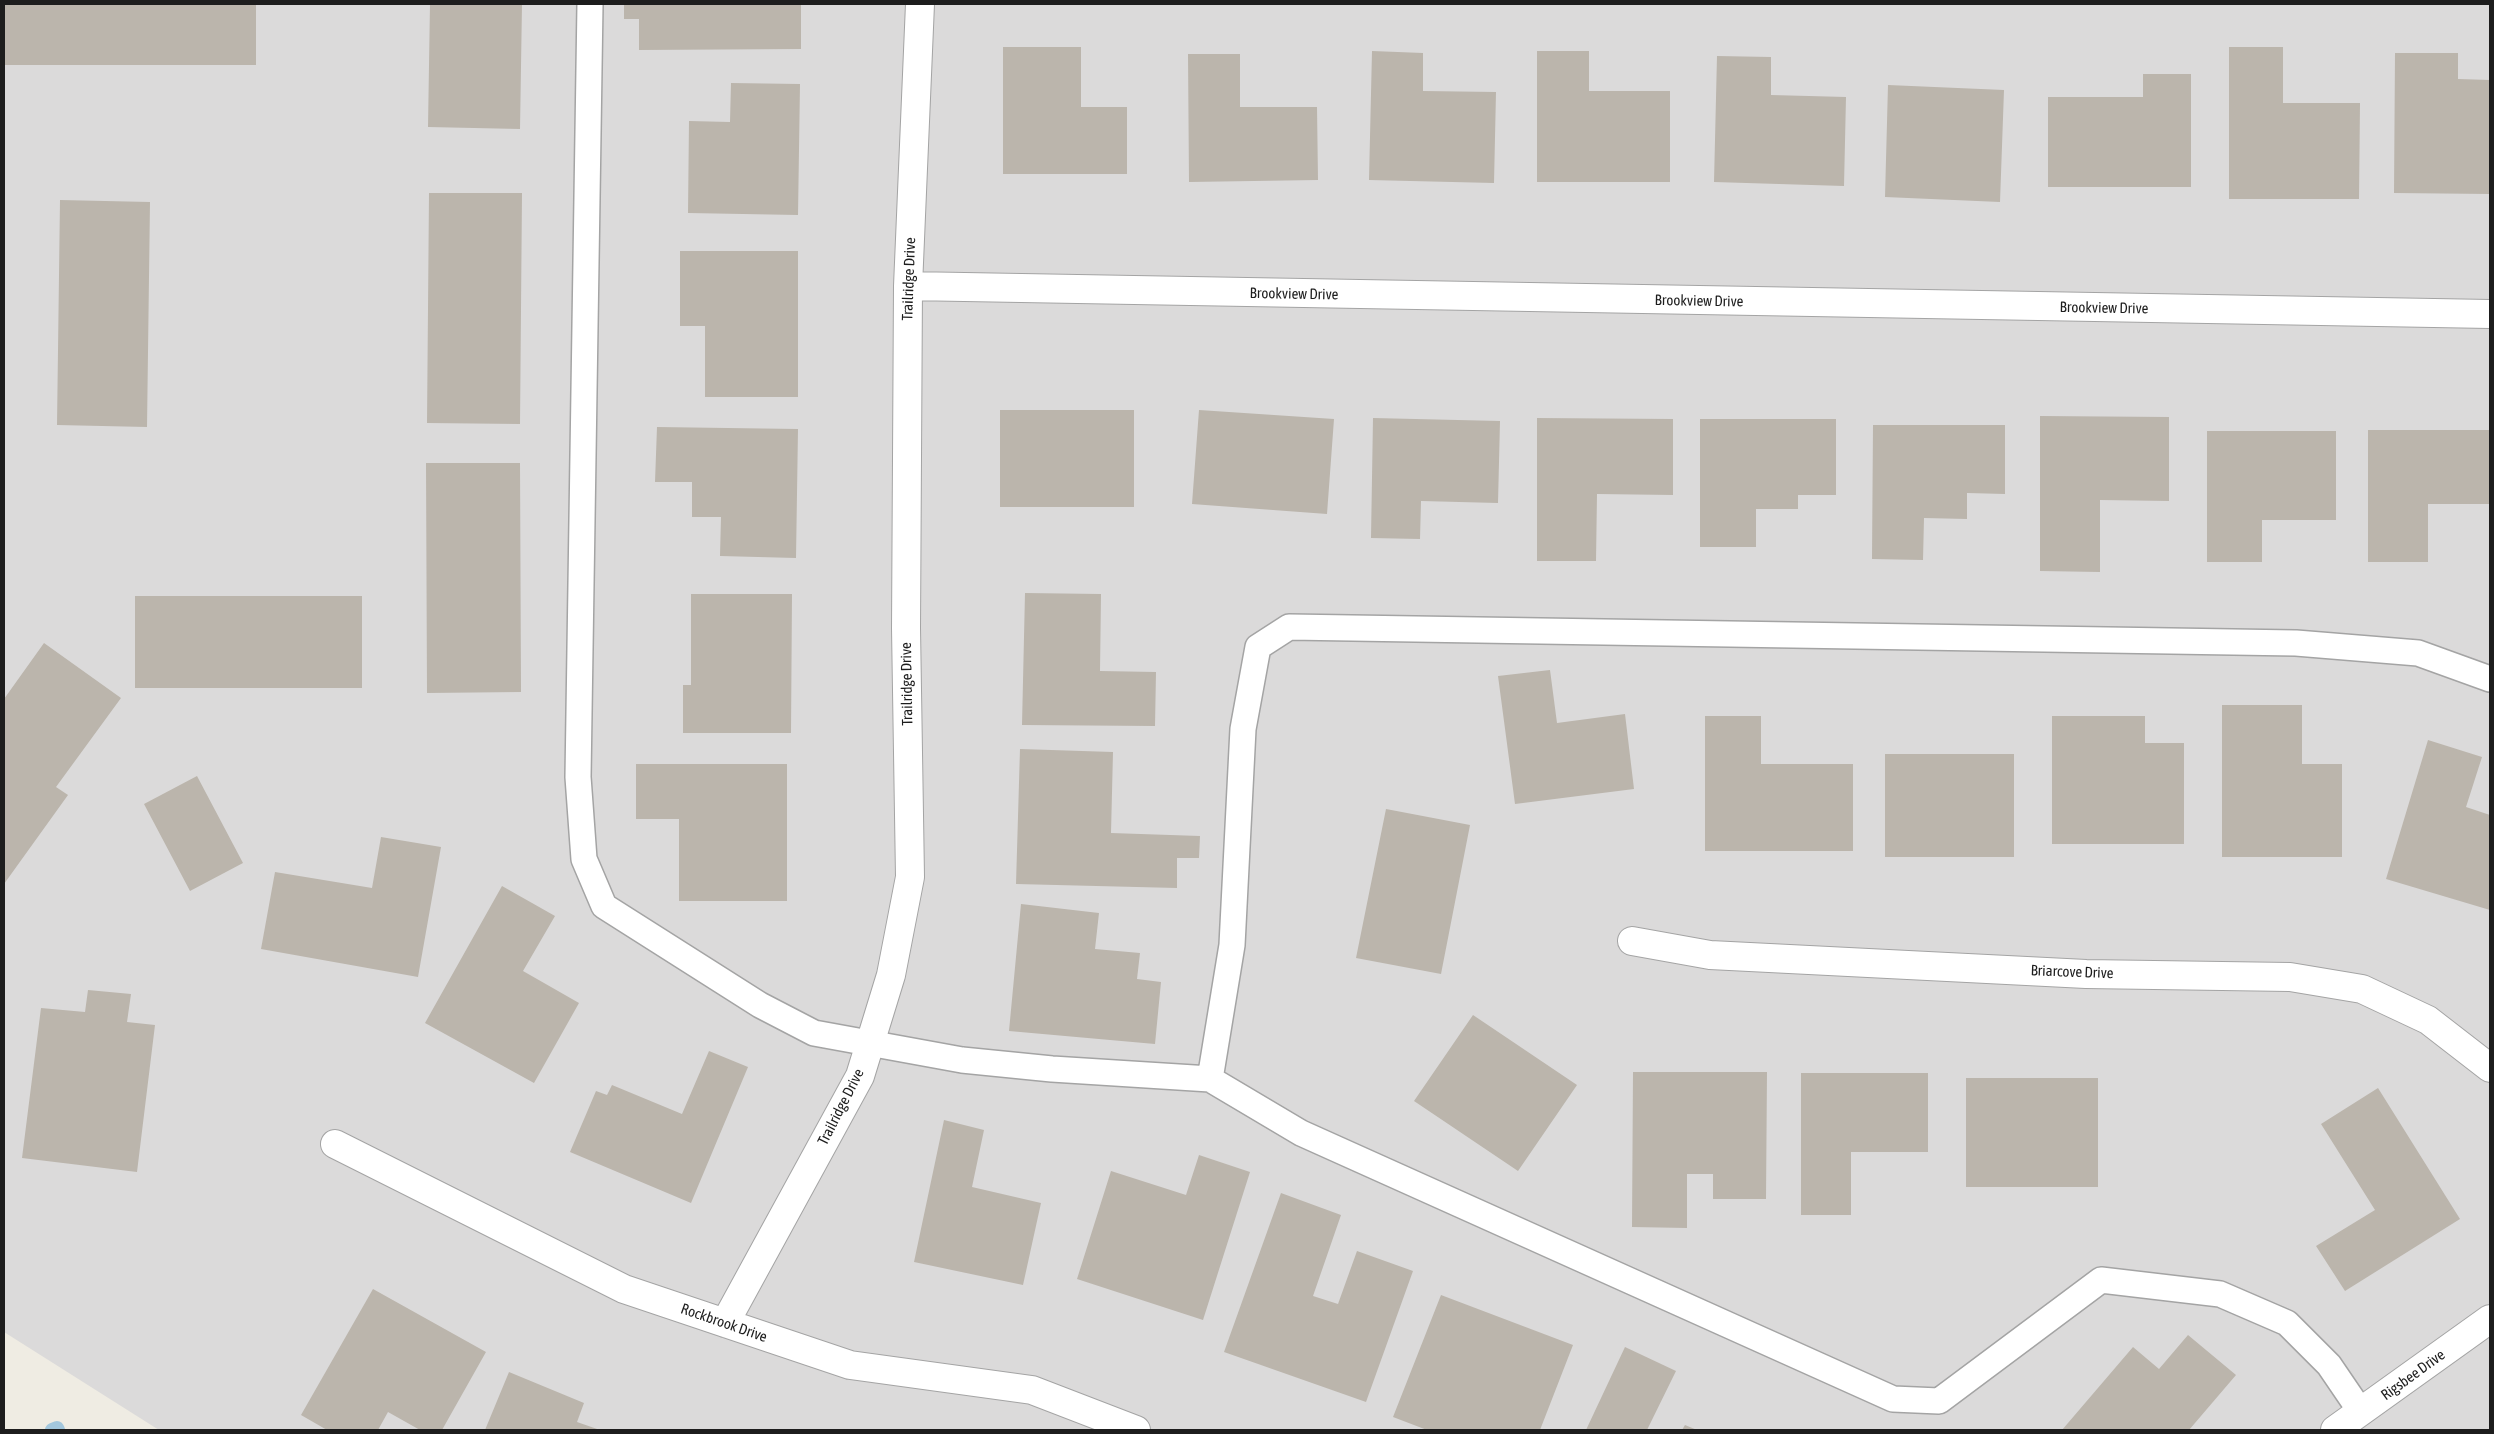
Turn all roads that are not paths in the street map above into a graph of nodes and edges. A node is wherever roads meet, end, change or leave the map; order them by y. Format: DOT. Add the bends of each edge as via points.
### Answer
graph roads {
  1 [pos="590,4"];
  2 [pos="920,4"];
  3 [pos="908,286"];
  4 [pos="2490,314"];
  5 [pos="2490,679"];
  6 [pos="1632,941"];
  7 [pos="869,1044"];
  8 [pos="2490,1068"];
  9 [pos="1210,1079"];
  10 [pos="335,1144"];
  11 [pos="2490,1319"];
  12 [pos="724,1323"];
  13 [pos="2360,1412"];
  14 [pos="1136,1430"];
  15 [pos="2335,1430"];
  1 -- 7 [label="lane" via="578,777 584,859 604,906 776,1013 814,1033"];
  2 -- 3 [label="street, Trailridge Drive"];
  3 -- 4 [label="street, Brookview Drive"];
  3 -- 7 [label="street, Trailridge Drive" via="906,628 910,877 891,975"];
  5 -- 9 [label="lane" via="2418,654 2296,643 1289,627 1258,647 1243,729 1232,945"];
  6 -- 8 [label="street, Briarcove Drive" via="1710,955 2086,974 2290,977 2362,989 2428,1020"];
  7 -- 9 [label="lane" via="971,1060"];
  7 -- 12 [label="street, Trailridge Drive" via="860,1076"];
  9 -- 13 [label="lane" via="1301,1133 1893,1400 1939,1401 2101,1280 2220,1294 2287,1323 2329,1365"];
  10 -- 12 [label="street, Rockbrook Drive" via="624,1289"];
  11 -- 13 [label="street, Rigsbee Drive"];
  12 -- 14 [label="street, Rockbrook Drive" via="850,1365 1032,1390"];
  13 -- 15 [label="street, Rigsbee Drive"];
}
